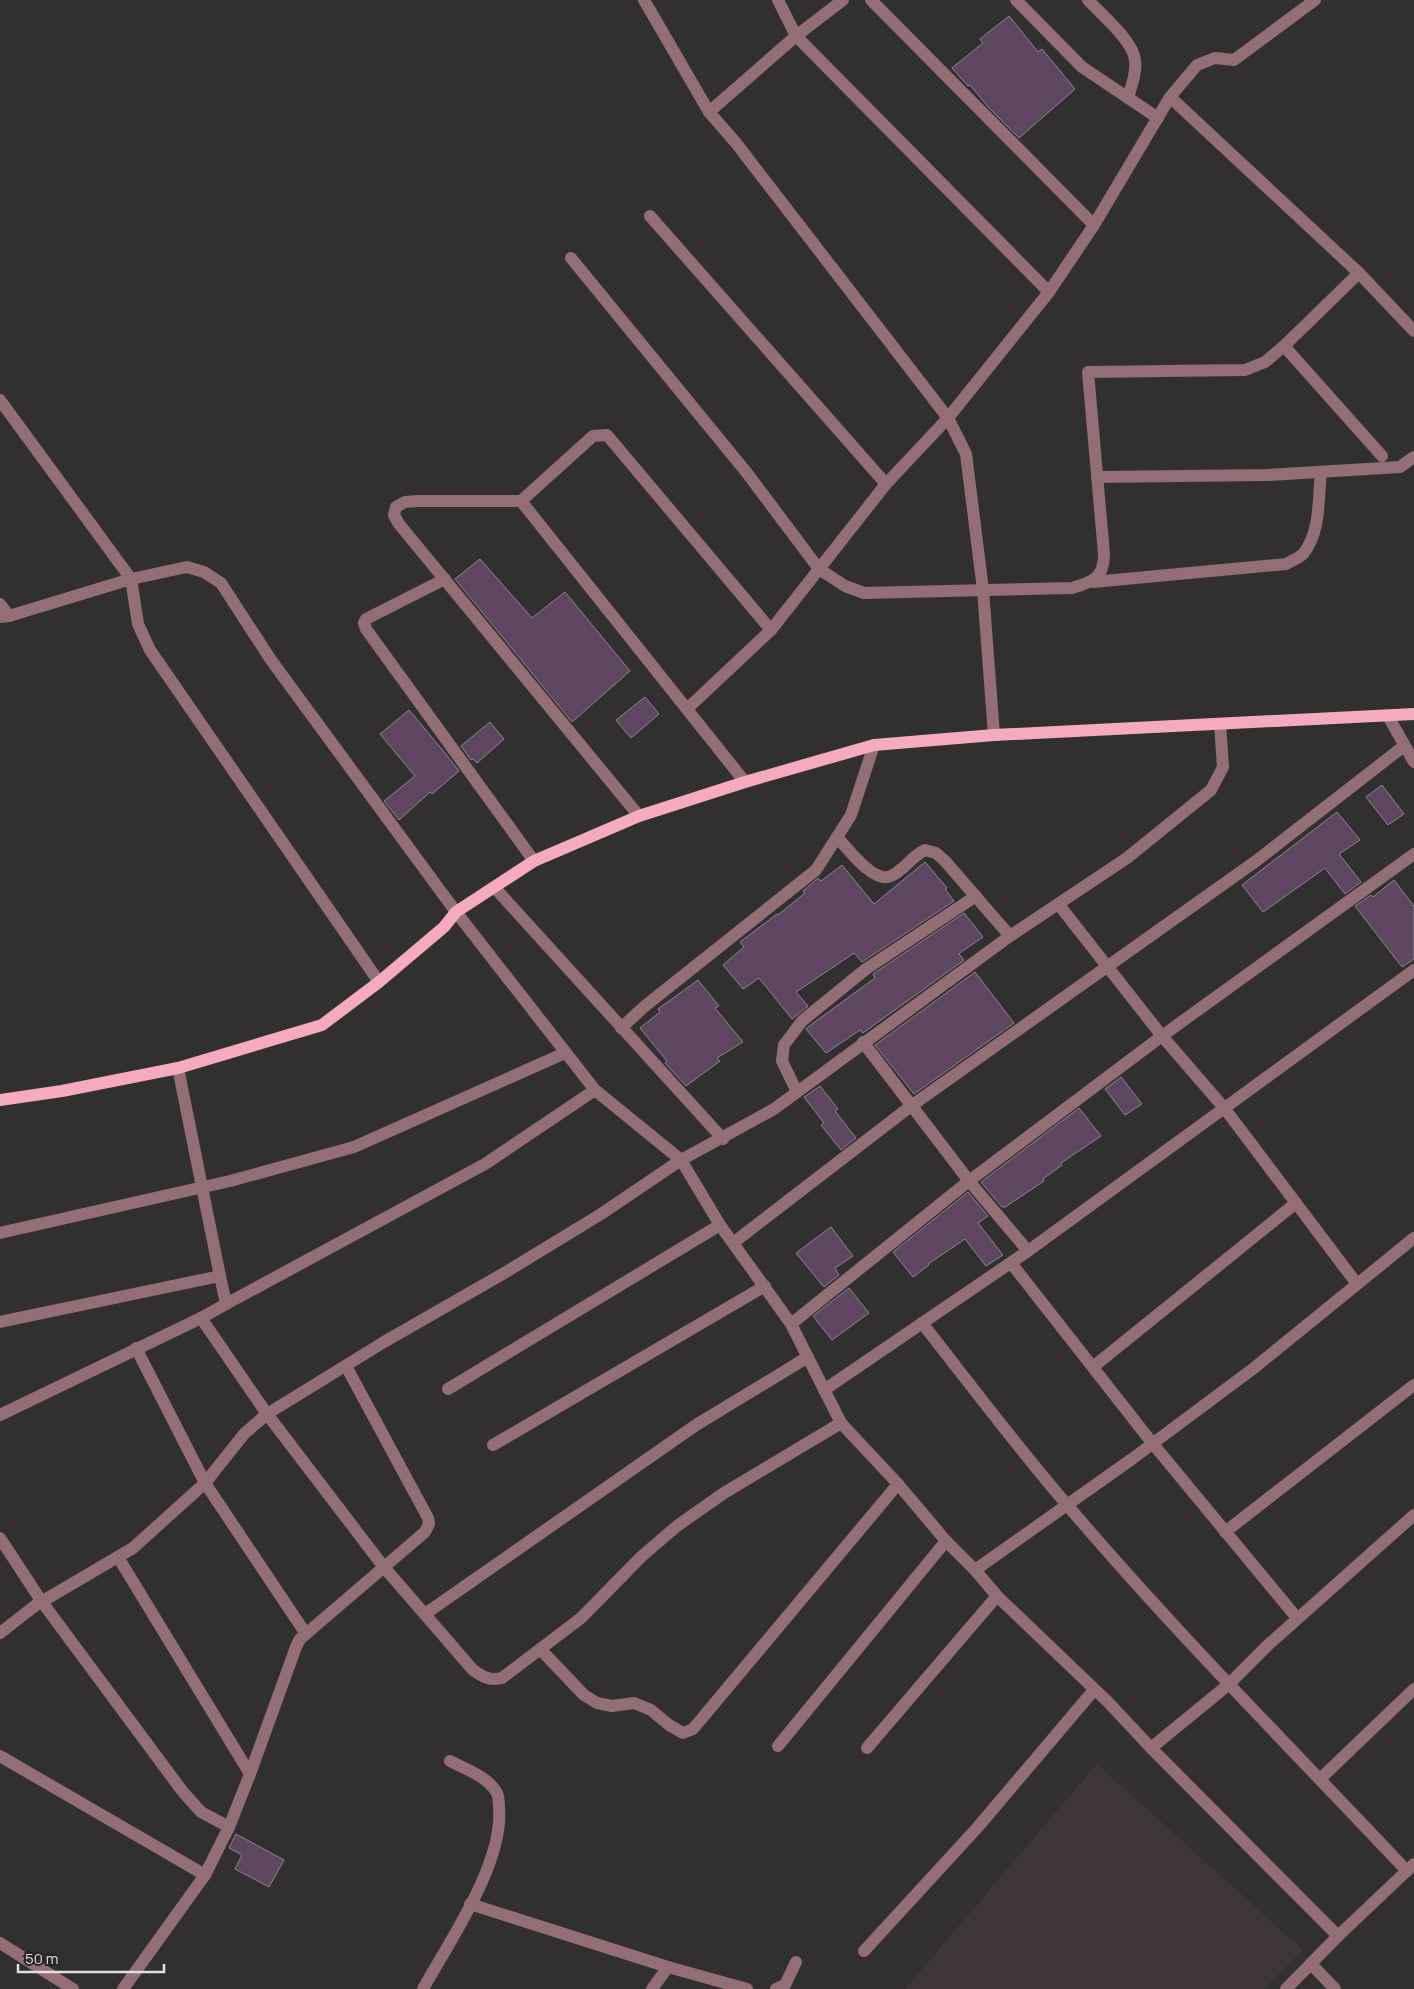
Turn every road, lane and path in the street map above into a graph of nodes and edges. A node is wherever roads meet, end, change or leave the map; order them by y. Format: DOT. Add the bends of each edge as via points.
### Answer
graph roads {
  1 [pos="644,0"];
  2 [pos="778,0"];
  3 [pos="843,0"];
  4 [pos="871,0"];
  5 [pos="1016,0"];
  6 [pos="1088,0"];
  7 [pos="1315,0"];
  8 [pos="796,36"];
  9 [pos="1170,97"];
  10 [pos="1128,98"];
  11 [pos="709,112"];
  12 [pos="1158,118"];
  13 [pos="650,216"];
  14 [pos="1094,225"];
  15 [pos="570,258"];
  16 [pos="1359,273"];
  17 [pos="1049,292"];
  18 [pos="1414,331"];
  19 [pos="1284,346"];
  20 [pos="0,400"];
  21 [pos="948,418"];
  22 [pos="1382,456"];
  23 [pos="1414,457"];
  24 [pos="1321,472"];
  25 [pos="1097,477"];
  26 [pos="886,484"];
  27 [pos="521,501"];
  28 [pos="819,569"];
  29 [pos="130,579"];
  30 [pos="445,579"];
  31 [pos="1093,582"];
  32 [pos="982,590"];
  33 [pos="0,604"];
  34 [pos="4,617"];
  35 [pos="770,630"];
  36 [pos="686,709"];
  37 [pos="1414,714"];
  38 [pos="1388,716"];
  39 [pos="1220,724"];
  40 [pos="994,735"];
  41 [pos="874,745"];
  42 [pos="1404,746"];
  43 [pos="1414,762"];
  44 [pos="746,782"];
  45 [pos="639,816"];
  46 [pos="837,838"];
  47 [pos="1414,854"];
  48 [pos="534,861"];
  49 [pos="495,888"];
  50 [pos="976,896"];
  51 [pos="1059,905"];
  52 [pos="456,912"];
  53 [pos="1010,936"];
  54 [pos="1107,967"];
  55 [pos="1414,970"];
  56 [pos="379,982"];
  57 [pos="621,1028"];
  58 [pos="1162,1036"];
  59 [pos="863,1042"];
  60 [pos="566,1053"];
  61 [pos="178,1068"];
  62 [pos="595,1090"];
  63 [pos="796,1092"];
  64 [pos="0,1100"];
  65 [pos="911,1106"];
  66 [pos="1224,1109"];
  67 [pos="724,1139"];
  68 [pos="681,1160"];
  69 [pos="969,1182"];
  70 [pos="201,1187"];
  71 [pos="1296,1203"];
  72 [pos="720,1225"];
  73 [pos="0,1233"];
  74 [pos="1414,1238"];
  75 [pos="733,1243"];
  76 [pos="1028,1251"];
  77 [pos="1011,1263"];
  78 [pos="220,1276"];
  79 [pos="1357,1284"];
  80 [pos="765,1286"];
  81 [pos="226,1304"];
  82 [pos="201,1318"];
  83 [pos="0,1322"];
  84 [pos="922,1323"];
  85 [pos="791,1324"];
  86 [pos="136,1348"];
  87 [pos="808,1357"];
  88 [pos="346,1366"];
  89 [pos="1093,1367"];
  90 [pos="1414,1385"];
  91 [pos="448,1389"];
  92 [pos="824,1390"];
  93 [pos="267,1414"];
  94 [pos="0,1415"];
  95 [pos="841,1422"];
  96 [pos="1153,1444"];
  97 [pos="493,1445"];
  98 [pos="205,1483"];
  99 [pos="898,1484"];
  100 [pos="1067,1506"];
  101 [pos="1414,1516"];
  102 [pos="1225,1532"];
  103 [pos="0,1538"];
  104 [pos="946,1541"];
  105 [pos="118,1557"];
  106 [pos="384,1566"];
  107 [pos="975,1570"];
  108 [pos="997,1596"];
  109 [pos="42,1602"];
  110 [pos="424,1614"];
  111 [pos="1297,1618"];
  112 [pos="0,1633"];
  113 [pos="306,1634"];
  114 [pos="540,1649"];
  115 [pos="1228,1685"];
  116 [pos="1414,1689"];
  117 [pos="1094,1690"];
  118 [pos="778,1746"];
  119 [pos="867,1748"];
  120 [pos="1151,1748"];
  121 [pos="0,1756"];
  122 [pos="450,1761"];
  123 [pos="250,1774"];
  124 [pos="1320,1779"];
  125 [pos="229,1827"];
  126 [pos="1410,1868"];
  127 [pos="205,1875"];
  128 [pos="470,1904"];
  129 [pos="1338,1936"];
  130 [pos="0,1943"];
  131 [pos="864,1951"];
  132 [pos="796,1962"];
  133 [pos="1311,1964"];
  134 [pos="668,1967"];
  135 [pos="73,1989"];
  136 [pos="123,1989"];
  137 [pos="423,1989"];
  138 [pos="652,1989"];
  139 [pos="747,1989"];
  140 [pos="776,1989"];
  141 [pos="1286,1989"];
  142 [pos="1335,1989"];
  1 -- 11 [label="street"];
  2 -- 8 [label="street"];
  3 -- 8 [label="street"];
  4 -- 14 [label="street"];
  5 -- 10 [label="street" via="1082,67"];
  6 -- 10 [label="street" via="1129,44 1134,56 1136,62"];
  7 -- 9 [label="street" via="1234,60 1214,58 1197,65"];
  8 -- 11 [label="street"];
  8 -- 17 [label="street"];
  9 -- 12 [label="street"];
  9 -- 16 [label="street"];
  10 -- 12 [label="street"];
  11 -- 21 [label="street"];
  12 -- 14 [label="street"];
  13 -- 26 [label="street"];
  14 -- 17 [label="street"];
  15 -- 28 [label="street" via="747,473"];
  16 -- 18 [label="street"];
  16 -- 19 [label="street"];
  17 -- 21 [label="street"];
  19 -- 22 [label="street"];
  19 -- 25 [label="street" via="1265,362 1245,370 1088,372"];
  20 -- 29 [label="street"];
  21 -- 26 [label="street"];
  21 -- 32 [label="street" via="966,454"];
  23 -- 24 [label="street" via="1400,467"];
  24 -- 25 [label="street"];
  24 -- 31 [label="street" via="1316,525 1311,541 1302,556 1286,564"];
  25 -- 31 [label="street" via="1104,566"];
  26 -- 28 [label="street"];
  27 -- 30 [label="street" via="417,501 396,507 394,515 399,524"];
  27 -- 35 [label="street" via="593,436 607,435"];
  27 -- 36 [label="street"];
  28 -- 32 [label="street" via="845,586 864,593"];
  28 -- 35 [label="street"];
  29 -- 34 [label="street"];
  29 -- 52 [label="street" via="187,567 204,572 221,583 272,660"];
  29 -- 56 [label="street" via="138,624 150,650"];
  30 -- 45 [label="street"];
  30 -- 48 [label="street" via="366,619 364,623"];
  31 -- 32 [label="street" via="1072,588"];
  32 -- 40 [label="street"];
  33 -- 34 [label="street"];
  35 -- 36 [label="street"];
  36 -- 44 [label="street"];
  37 -- 38 [label="main road"];
  38 -- 39 [label="main road"];
  38 -- 42 [label="street"];
  39 -- 40 [label="main road"];
  39 -- 51 [label="street" via="1223,767 1211,790 1127,858"];
  40 -- 41 [label="main road"];
  41 -- 44 [label="main road"];
  41 -- 46 [label="street" via="851,815"];
  42 -- 43 [label="street"];
  42 -- 54 [label="street" via="1256,861"];
  44 -- 45 [label="main road"];
  45 -- 48 [label="main road"];
  46 -- 50 [label="street" via="873,874 882,878 892,876 925,850 936,854"];
  46 -- 57 [label="street" via="816,870"];
  47 -- 58 [label="street"];
  48 -- 49 [label="main road"];
  49 -- 52 [label="main road"];
  49 -- 57 [label="street"];
  50 -- 53 [label="street"];
  50 -- 63 [label="street" via="866,968 802,1021 784,1045 782,1061"];
  51 -- 53 [label="street"];
  51 -- 54 [label="street"];
  52 -- 56 [label="main road" via="444,927"];
  52 -- 60 [label="street"];
  53 -- 59 [label="street"];
  54 -- 58 [label="street"];
  54 -- 65 [label="street"];
  55 -- 66 [label="street"];
  56 -- 61 [label="main road" via="322,1025"];
  57 -- 67 [label="street"];
  58 -- 66 [label="street"];
  58 -- 69 [label="street"];
  59 -- 63 [label="street"];
  59 -- 65 [label="street"];
  60 -- 62 [label="street"];
  60 -- 70 [label="street" via="354,1146"];
  61 -- 64 [label="main road"];
  61 -- 70 [label="street"];
  62 -- 68 [label="street"];
  62 -- 81 [label="street" via="484,1164"];
  63 -- 67 [label="street"];
  65 -- 69 [label="street"];
  65 -- 75 [label="street"];
  66 -- 71 [label="street"];
  66 -- 76 [label="street"];
  67 -- 68 [label="street"];
  68 -- 72 [label="street"];
  68 -- 88 [label="street" via="601,1214"];
  69 -- 76 [label="street"];
  69 -- 85 [label="street"];
  70 -- 73 [label="street"];
  70 -- 78 [label="street"];
  71 -- 79 [label="street"];
  71 -- 89 [label="street"];
  72 -- 75 [label="street"];
  72 -- 91 [label="street"];
  74 -- 79 [label="street"];
  75 -- 80 [label="street"];
  76 -- 77 [label="street"];
  77 -- 84 [label="street"];
  77 -- 89 [label="street"];
  78 -- 81 [label="street"];
  78 -- 83 [label="street"];
  79 -- 96 [label="street" via="1254,1368"];
  80 -- 85 [label="street"];
  80 -- 97 [label="street"];
  81 -- 82 [label="street"];
  82 -- 86 [label="street"];
  82 -- 93 [label="street"];
  84 -- 92 [label="street"];
  84 -- 100 [label="street"];
  85 -- 87 [label="street"];
  86 -- 94 [label="street"];
  86 -- 98 [label="street"];
  87 -- 92 [label="street"];
  87 -- 110 [label="street" via="696,1425"];
  88 -- 93 [label="street"];
  88 -- 106 [label="street" via="430,1524 425,1532"];
  89 -- 96 [label="street"];
  90 -- 102 [label="street"];
  92 -- 95 [label="street"];
  93 -- 98 [label="street" via="244,1434"];
  93 -- 106 [label="street"];
  95 -- 99 [label="street"];
  95 -- 114 [label="street" via="724,1493 677,1526 580,1618"];
  96 -- 100 [label="street"];
  96 -- 102 [label="street"];
  98 -- 105 [label="street" via="133,1548"];
  98 -- 113 [label="street"];
  99 -- 104 [label="street"];
  99 -- 114 [label="street" via="693,1729 683,1733 652,1710 634,1704 612,1706 597,1703 584,1695"];
  100 -- 107 [label="street"];
  100 -- 115 [label="street"];
  101 -- 111 [label="street"];
  102 -- 111 [label="street"];
  103 -- 109 [label="street"];
  104 -- 107 [label="street"];
  104 -- 118 [label="street"];
  105 -- 109 [label="street"];
  105 -- 123 [label="street"];
  106 -- 110 [label="street"];
  106 -- 113 [label="street"];
  107 -- 108 [label="street"];
  108 -- 117 [label="street"];
  108 -- 119 [label="street"];
  109 -- 112 [label="street"];
  109 -- 125 [label="street" via="183,1792 201,1812"];
  110 -- 114 [label="street" via="473,1670 483,1677 502,1678"];
  111 -- 115 [label="street"];
  113 -- 123 [label="street" via="296,1647"];
  115 -- 120 [label="street"];
  115 -- 124 [label="street"];
  116 -- 124 [label="street"];
  117 -- 120 [label="street"];
  117 -- 131 [label="street" via="977,1828"];
  120 -- 129 [label="street"];
  121 -- 127 [label="street"];
  122 -- 128 [label="street" via="486,1779 498,1795 500,1818 492,1857"];
  123 -- 125 [label="street"];
  124 -- 126 [label="street"];
  125 -- 127 [label="street"];
  126 -- 129 [label="street"];
  127 -- 136 [label="street"];
  128 -- 134 [label="street"];
  128 -- 137 [label="street"];
  129 -- 133 [label="street"];
  130 -- 135 [label="street"];
  132 -- 140 [label="street" via="785,1985"];
  133 -- 141 [label="street"];
  133 -- 142 [label="street"];
  134 -- 138 [label="street"];
  134 -- 139 [label="street"];
}
